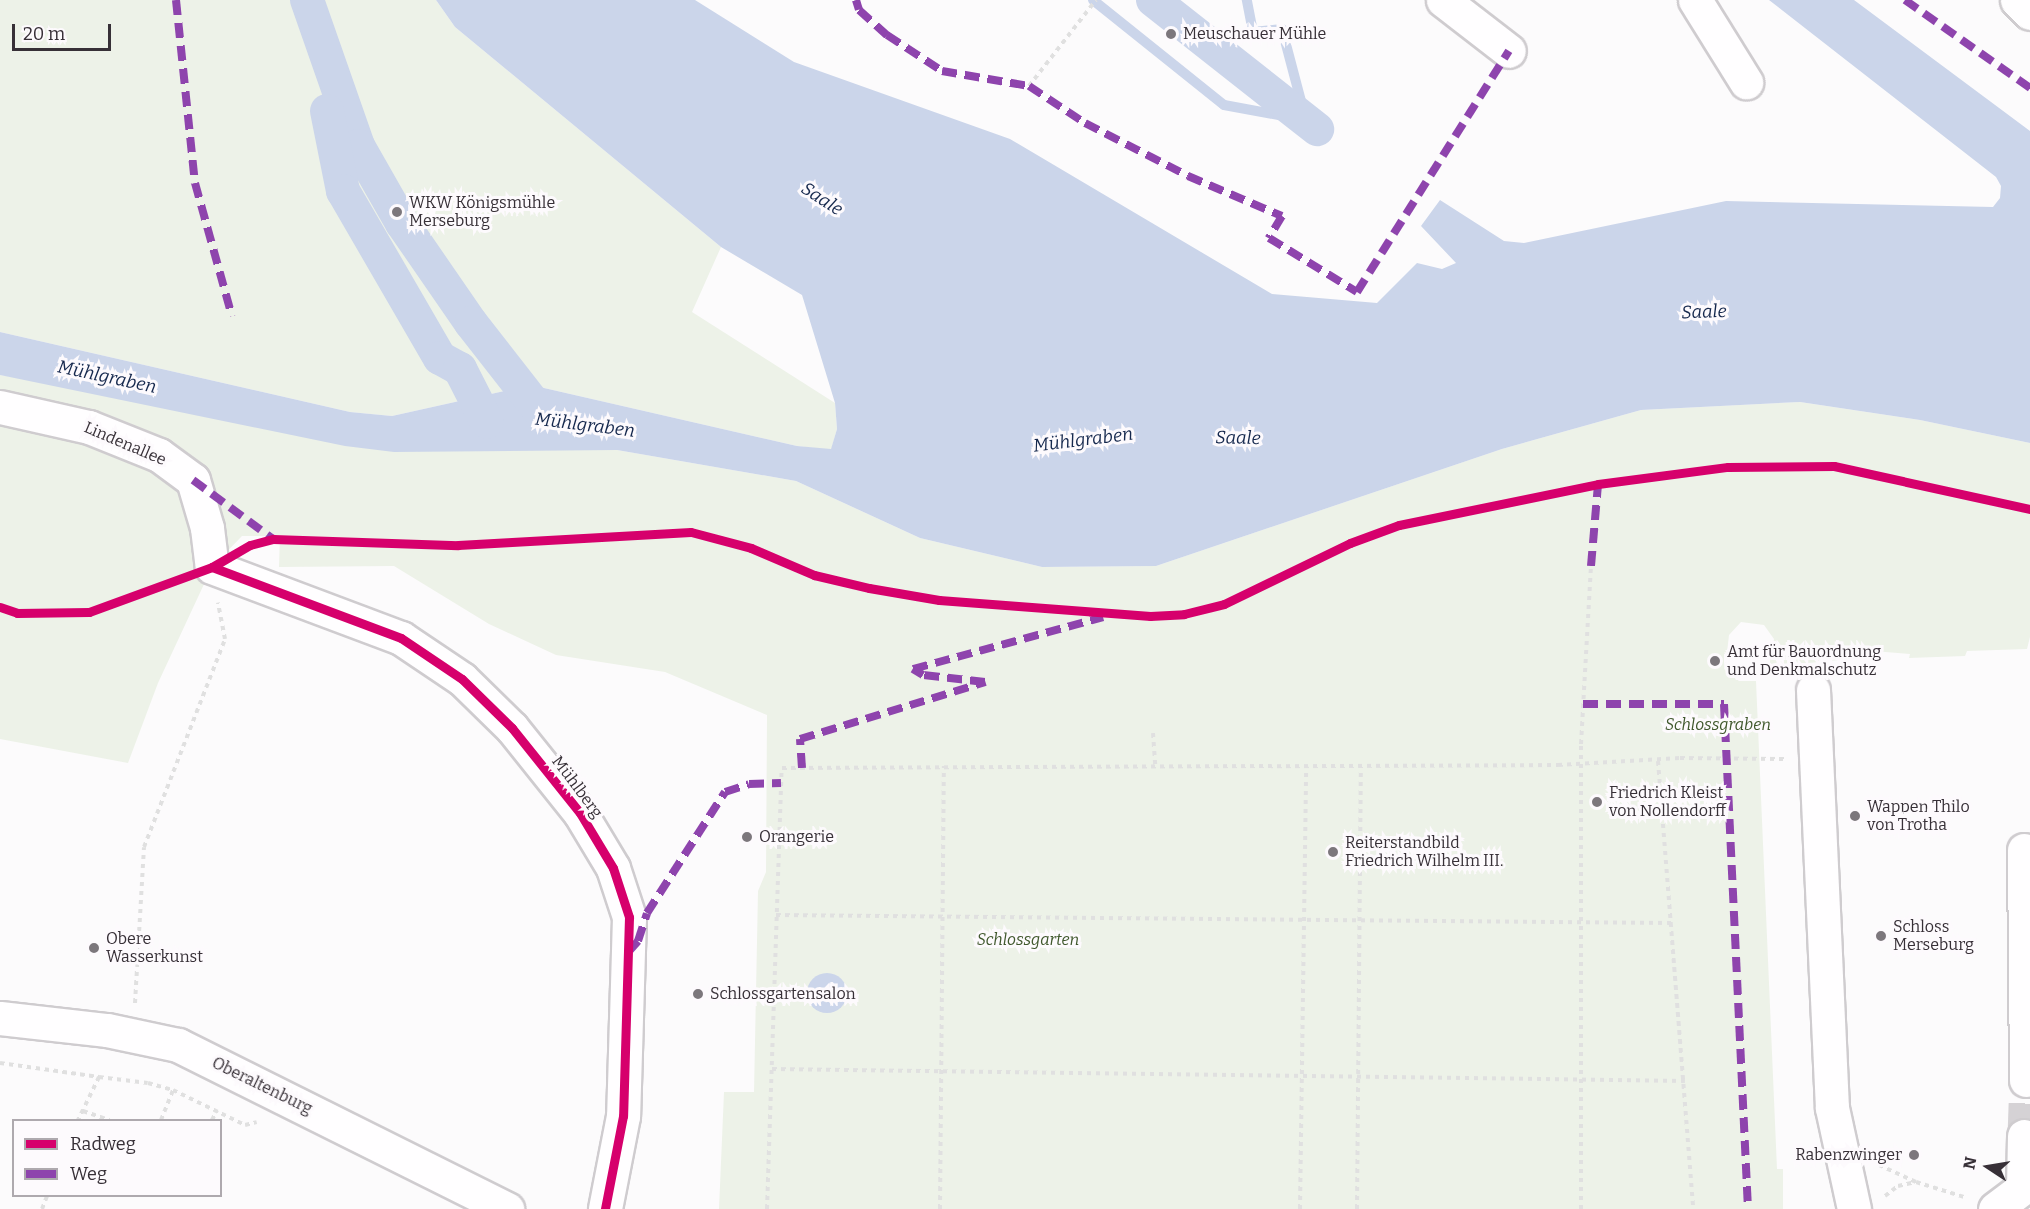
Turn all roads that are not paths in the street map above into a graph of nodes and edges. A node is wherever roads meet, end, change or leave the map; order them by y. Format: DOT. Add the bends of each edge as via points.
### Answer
graph roads {
  1 [pos="1443,0"];
  2 [pos="1695,0"];
  3 [pos="2017,0"];
  4 [pos="2030,13"];
  5 [pos="1509,51"];
  6 [pos="1746,82"];
  7 [pos="0,407"];
  8 [pos="212,567"];
  9 [pos="1813,690"];
  10 [pos="2024,850"];
  11 [pos="0,1017"];
  12 [pos="2026,1080"];
  13 [pos="2024,1136"];
  14 [pos="2026,1187"];
  15 [pos="1865,1206"];
  16 [pos="507,1209"];
  17 [pos="605,1209"];
  18 [pos="1995,1209"];
  1 -- 5 [label="street"];
  2 -- 6 [label="street"];
  3 -- 4 [label="street"];
  7 -- 8 [label="street, Lindenallee" via="89,427 159,455 193,480 207,528"];
  8 -- 17 [label="street, Mühlberg" via="401,638 462,679 512,728 580,813 613,868 629,917 623,1116"];
  9 -- 15 [label="street" via="1832,1108"];
  10 -- 12 [label="street"];
  11 -- 16 [label="street, Oberaltenburg" via="178,1045"];
  13 -- 14 [label="street"];
  14 -- 18 [label="street"];
}
